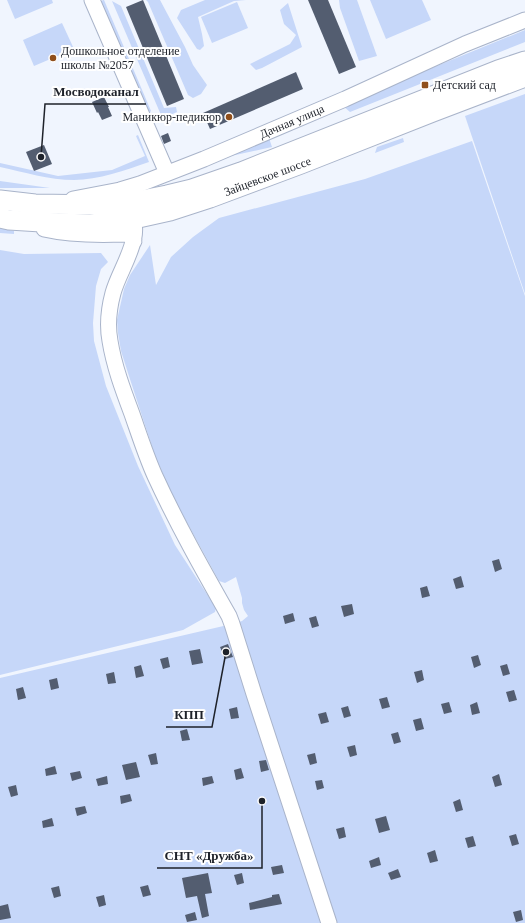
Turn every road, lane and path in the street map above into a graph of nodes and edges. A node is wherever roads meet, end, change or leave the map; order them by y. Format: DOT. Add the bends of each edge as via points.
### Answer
graph roads {
  1 [pos="92,0"];
  2 [pos="525,20"];
  3 [pos="525,61"];
  4 [pos="525,77"];
  5 [pos="167,173"];
  6 [pos="192,189"];
  7 [pos="0,200"];
  8 [pos="52,205"];
  9 [pos="106,205"];
  10 [pos="5,219"];
  11 [pos="134,219"];
  12 [pos="134,241"];
  13 [pos="329,923"];
  1 -- 5 [label="street"];
  2 -- 5 [label="street, Дачная улица" via="208,158"];
  3 -- 6 [label="main road, Зайцевское шоссе"];
  4 -- 11 [label="main road, Зайцевское шоссе" via="210,198"];
  5 -- 8 [label="street, Дачная улица" via="120,190"];
  6 -- 9 [label="main road, Зайцевское шоссе" via="134,202"];
  6 -- 11 [label="street" via="146,207"];
  7 -- 8 [label="main road, Зайцевское шоссе"];
  8 -- 9 [label="main road, Зайцевское шоссе"];
  9 -- 11 [label="street" via="126,207"];
  10 -- 11 [label="main road, Зайцевское шоссе" via="76,224"];
  10 -- 12 [label="street" via="60,232 130,235"];
  11 -- 12 [label="street"];
  12 -- 13 [label="street" via="116,283 109,323 112,351 122,386 157,480 229,616"];
}
